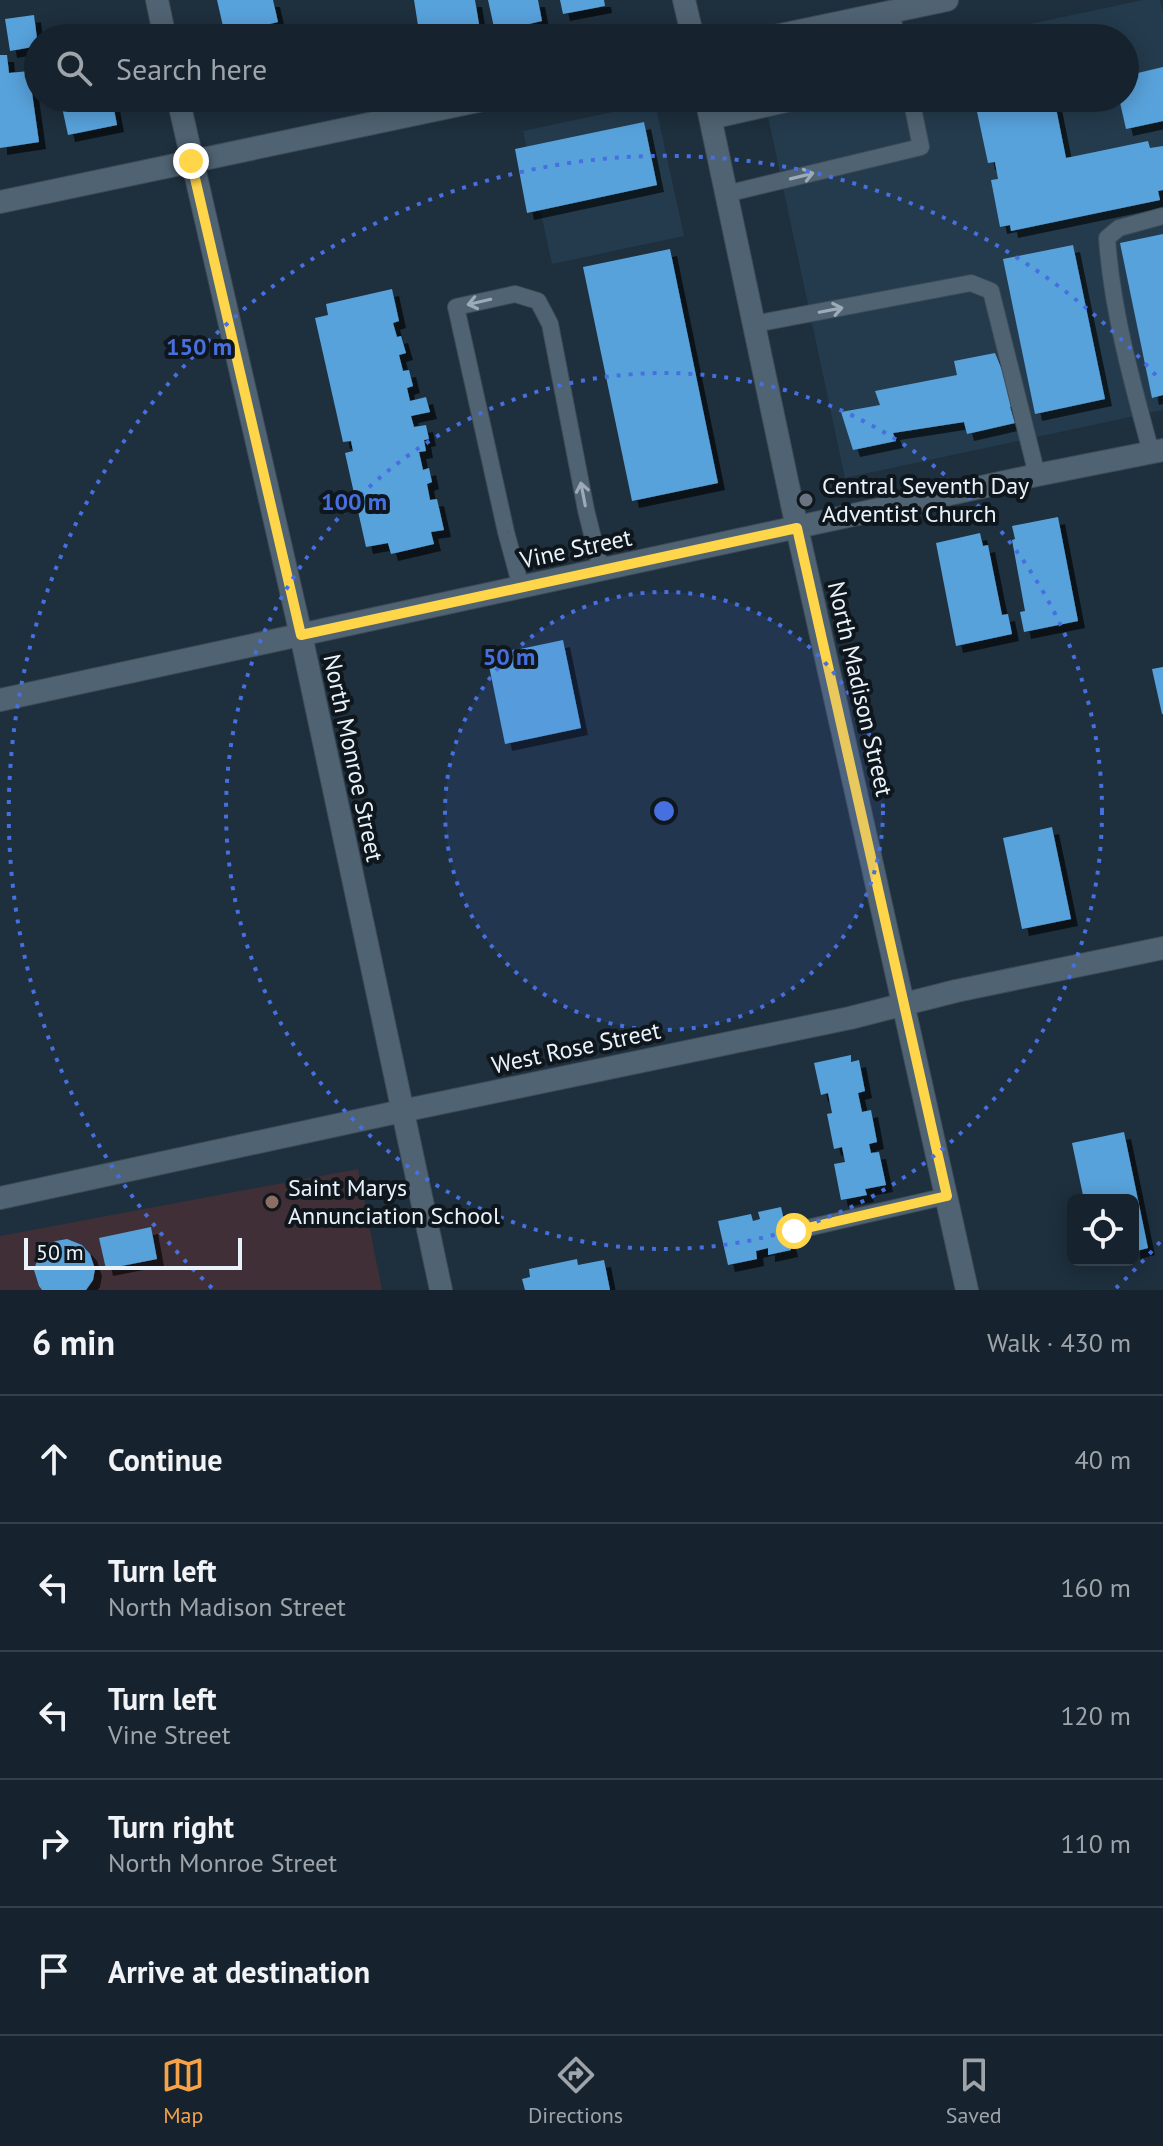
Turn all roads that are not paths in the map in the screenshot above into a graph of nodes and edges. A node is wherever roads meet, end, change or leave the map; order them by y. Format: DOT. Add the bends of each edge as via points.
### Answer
graph roads {
  1 [pos="157,0"];
  2 [pos="684,0"];
  3 [pos="947,0"];
  4 [pos="891,12"];
  5 [pos="162,24"];
  6 [pos="690,24"];
  7 [pos="833,24"];
  8 [pos="894,24"];
  9 [pos="181,112"];
  10 [pos="425,112"];
  11 [pos="709,112"];
  12 [pos="751,112"];
  13 [pos="914,112"];
  14 [pos="711,121"];
  15 [pos="191,161"];
  16 [pos="726,194"];
  17 [pos="0,202"];
  18 [pos="1163,216"];
  19 [pos="754,324"];
  20 [pos="1157,451"];
  21 [pos="1037,475"];
  22 [pos="797,528"];
  23 [pos="601,570"];
  24 [pos="521,587"];
  25 [pos="301,635"];
  26 [pos="0,700"];
  27 [pos="1163,948"];
  28 [pos="904,1004"];
  29 [pos="402,1111"];
  30 [pos="947,1196"];
  31 [pos="0,1198"];
  32 [pos="794,1231"];
  33 [pos="441,1290"];
  34 [pos="967,1290"];
  1 -- 5 [label="street"];
  2 -- 6 [label="street"];
  3 -- 4 [label="street"];
  4 -- 7 [label="street"];
  4 -- 8 [label="lane"];
  9 -- 15 [label="street, North Monroe Street"];
  10 -- 15 [label="street"];
  11 -- 14 [label="street, North Madison Street"];
  12 -- 14 [label="lane"];
  16 -- 13 [label="lane, one-way" via="921,147"];
  14 -- 16 [label="street, North Madison Street"];
  15 -- 17 [label="street"];
  15 -- 25 [label="street, North Monroe Street"];
  16 -- 19 [label="street, North Madison Street"];
  18 -- 20 [label="lane" via="1119,228 1107,238 1133,388"];
  19 -- 21 [label="lane, one-way" via="971,283 991,291"];
  19 -- 22 [label="street, North Madison Street"];
  20 -- 21 [label="street, Vine Street"];
  21 -- 22 [label="street, Vine Street"];
  22 -- 23 [label="street, Vine Street"];
  22 -- 28 [label="street, North Madison Street"];
  23 -- 24 [label="street, Vine Street"];
  23 -- 24 [label="lane, one-way" via="550,324 538,301 515,294 456,307"];
  24 -- 25 [label="street, Vine Street"];
  25 -- 26 [label="street, Vine Street"];
  25 -- 29 [label="street, North Monroe Street"];
  27 -- 28 [label="street, West Rose Street"];
  28 -- 29 [label="street, West Rose Street"];
  28 -- 30 [label="street, North Madison Street"];
  29 -- 31 [label="street, West Rose Street"];
  29 -- 33 [label="street, North Monroe Street"];
  30 -- 32 [label="lane"];
  30 -- 34 [label="street, North Madison Street"];
}
